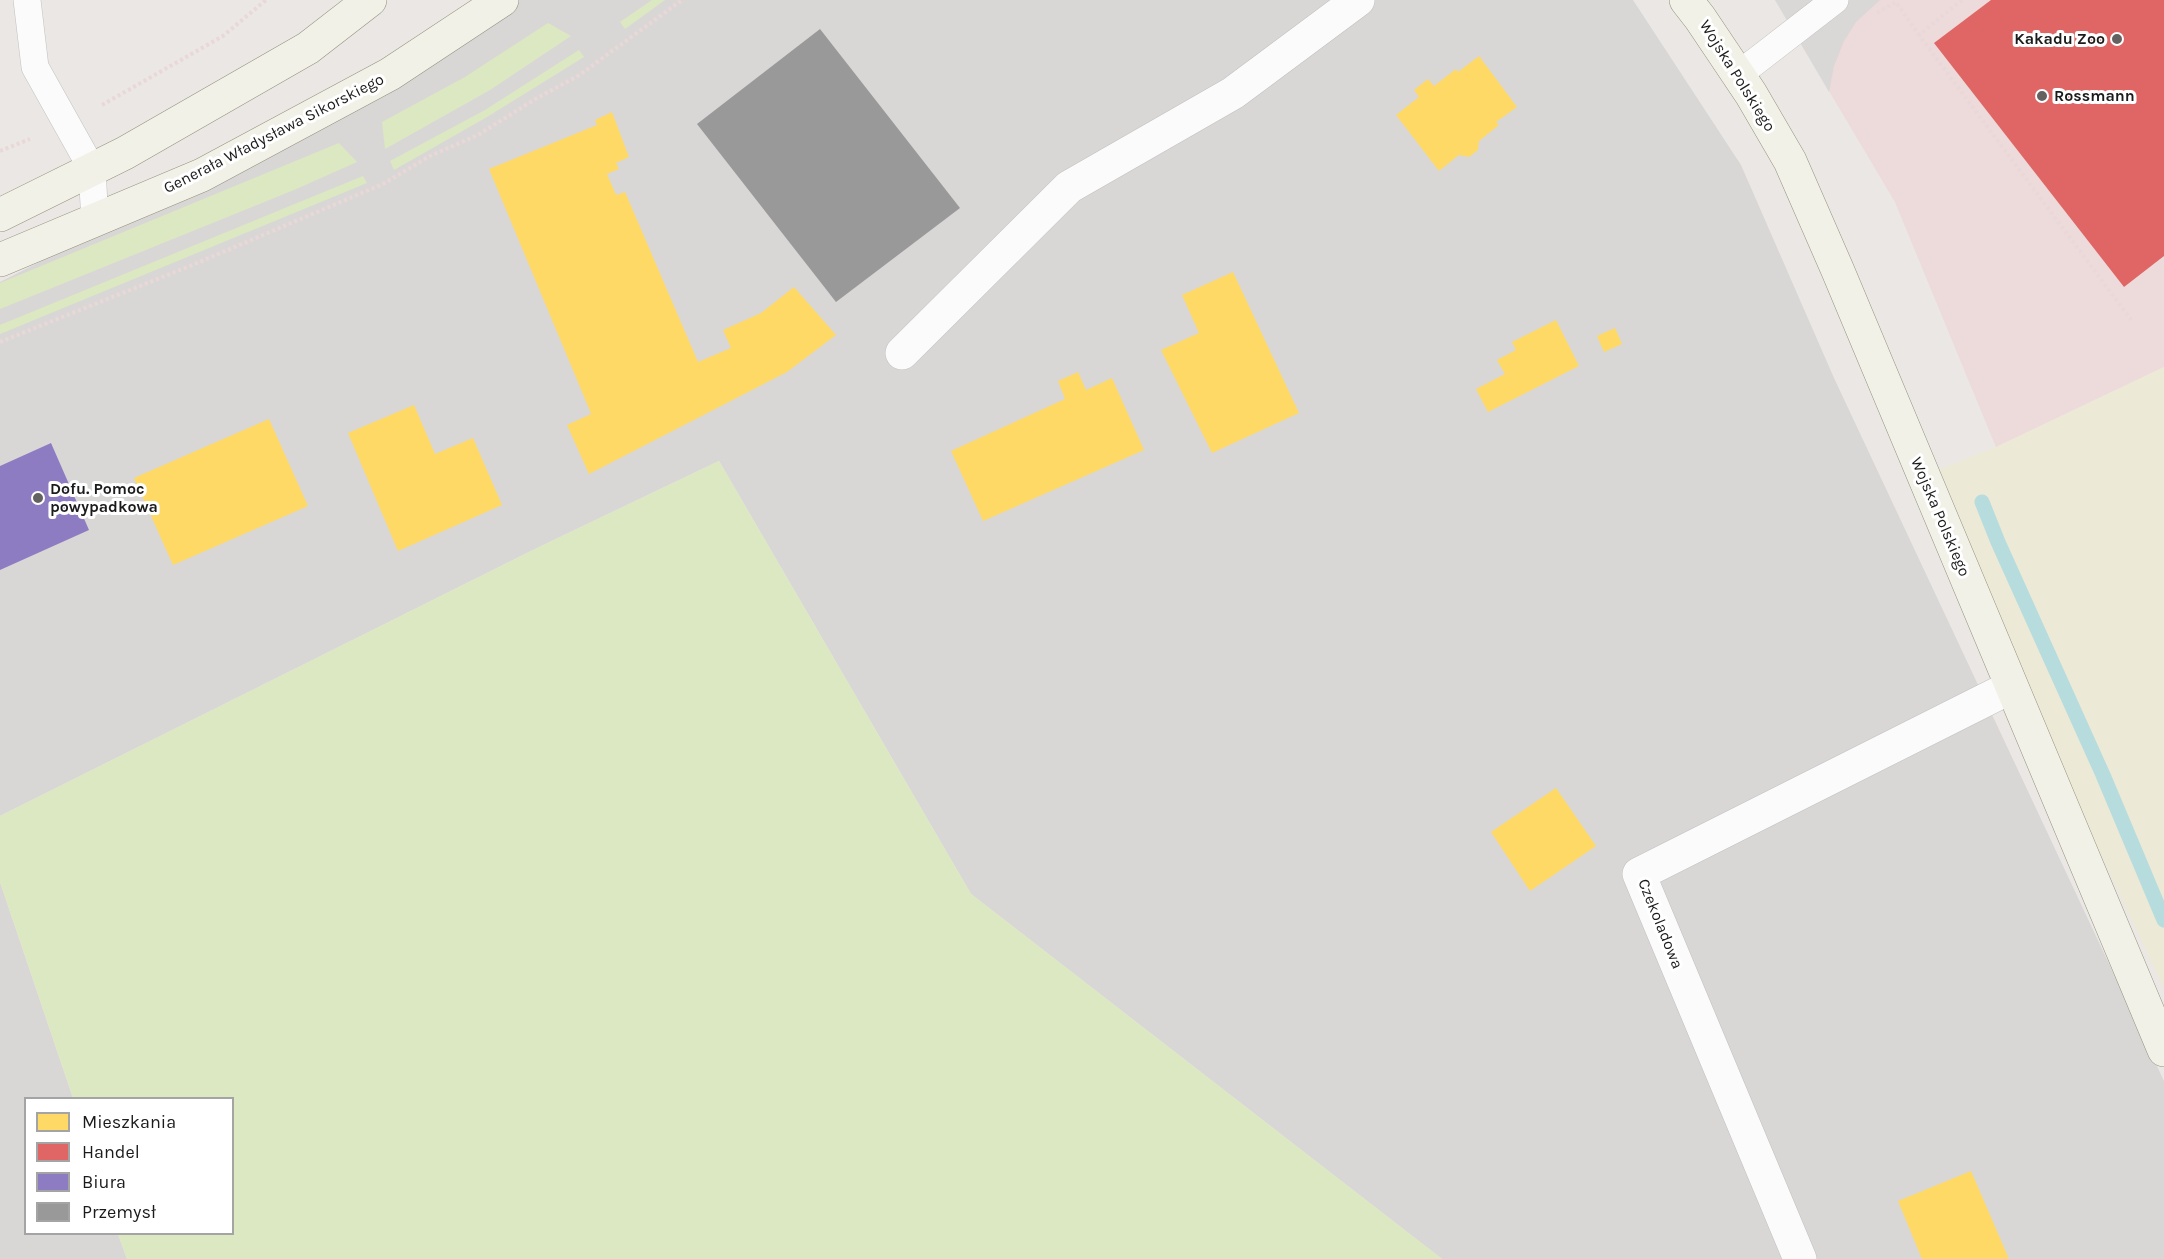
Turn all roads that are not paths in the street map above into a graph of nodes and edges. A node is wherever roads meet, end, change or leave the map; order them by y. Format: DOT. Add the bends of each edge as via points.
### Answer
graph roads {
  1 [pos="27,0"];
  2 [pos="370,0"];
  3 [pos="502,0"];
  4 [pos="1358,0"];
  5 [pos="1686,0"];
  6 [pos="1835,0"];
  7 [pos="1738,75"];
  8 [pos="92,170"];
  9 [pos="0,215"];
  10 [pos="95,222"];
  11 [pos="0,260"];
  12 [pos="902,352"];
  13 [pos="2011,687"];
  14 [pos="2164,1050"];
  15 [pos="1800,1259"];
  1 -- 8 [label="lane" via="35,66"];
  2 -- 8 [label="street" via="308,48"];
  3 -- 10 [label="street, Generała Władysława Sikorskiego" via="390,74 202,175"];
  4 -- 12 [label="street" via="1233,93 1069,187"];
  5 -- 7 [label="street, Wojska Polskiego"];
  6 -- 7 [label="lane"];
  7 -- 13 [label="street, Wojska Polskiego" via="1790,161"];
  8 -- 9 [label="street"];
  8 -- 10 [label="lane"];
  10 -- 11 [label="street, Generała Władysława Sikorskiego"];
  13 -- 14 [label="street, Wojska Polskiego"];
  13 -- 15 [label="street, Czekoladowa" via="1639,873"];
}
